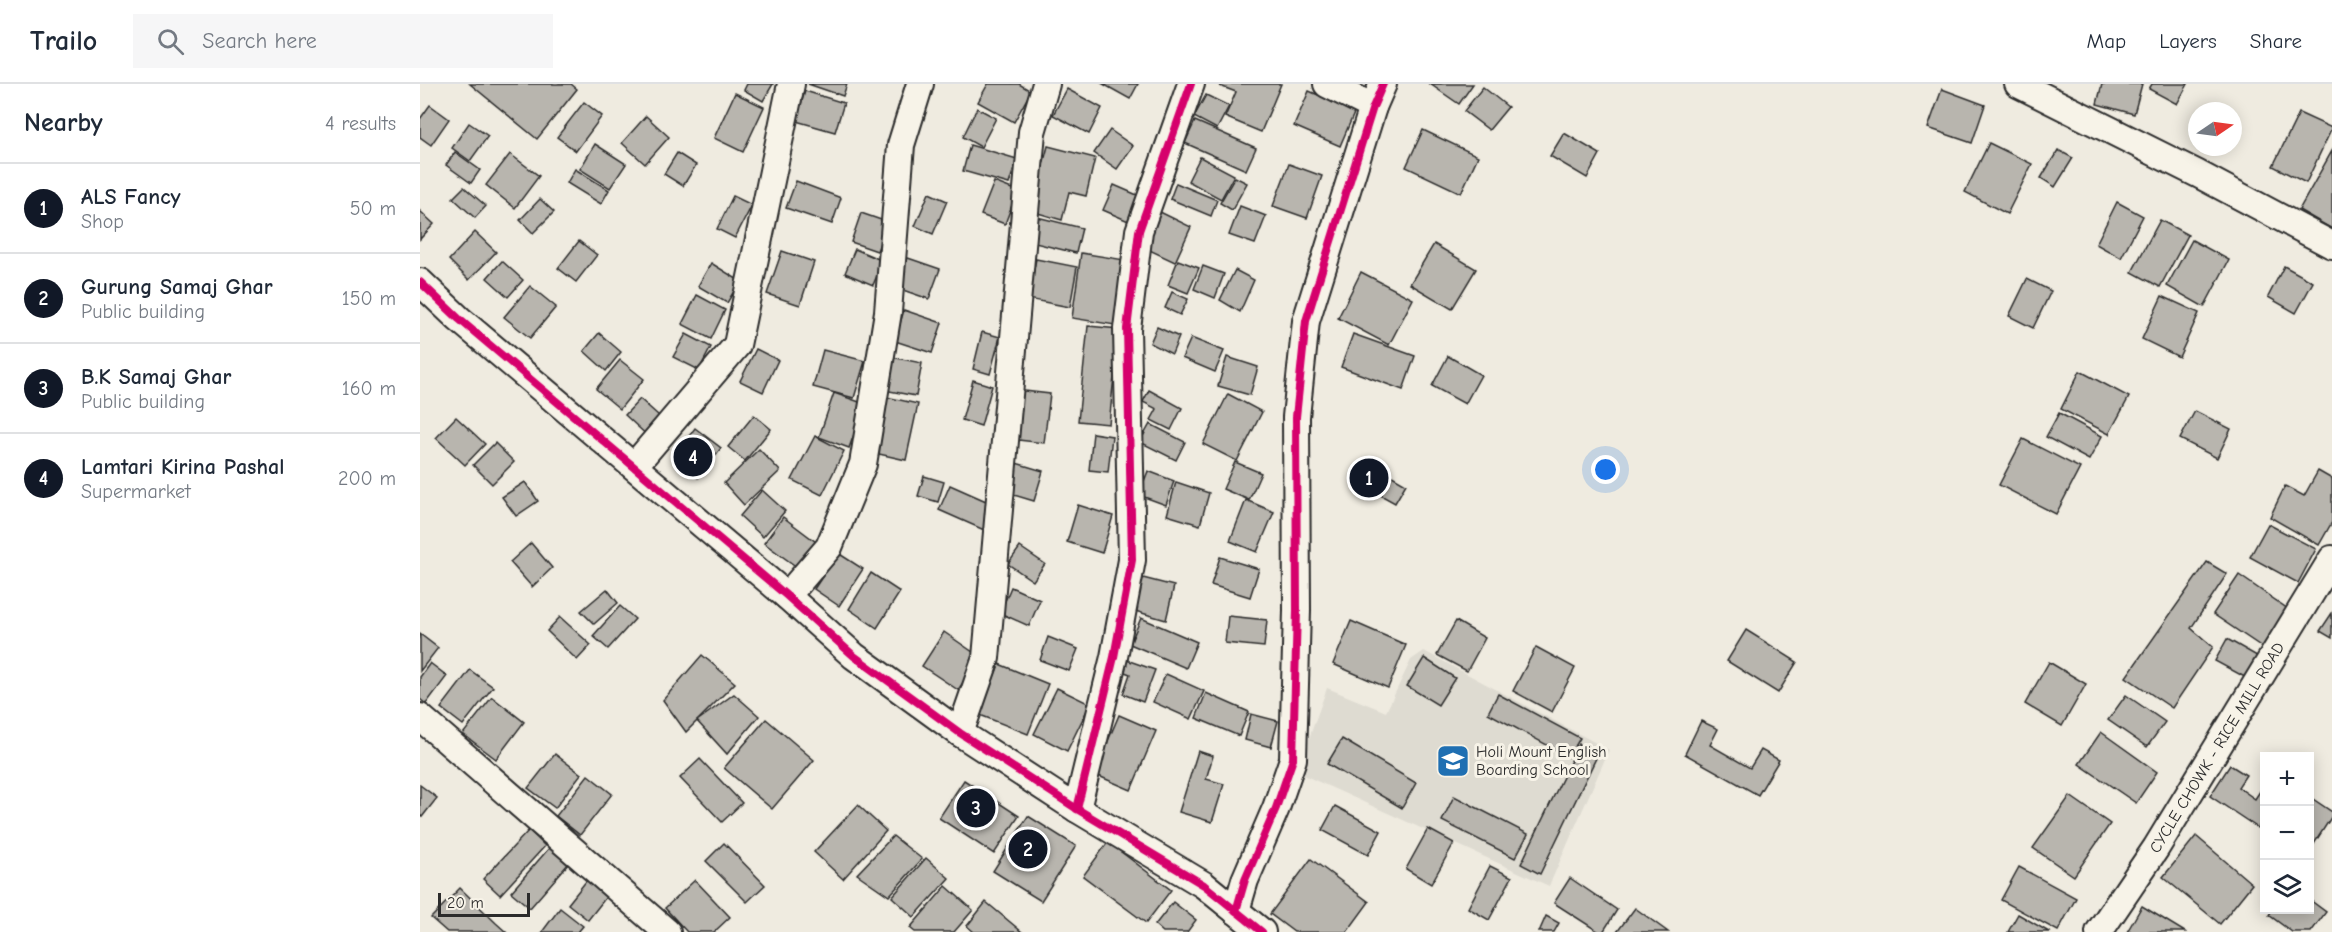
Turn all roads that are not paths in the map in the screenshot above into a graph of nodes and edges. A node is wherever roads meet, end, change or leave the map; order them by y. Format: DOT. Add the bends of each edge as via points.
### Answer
graph roads {
  1 [pos="791,84"];
  2 [pos="920,84"];
  3 [pos="1046,84"];
  4 [pos="1191,84"];
  5 [pos="1327,84"];
  6 [pos="2018,84"];
  7 [pos="1378,96"];
  8 [pos="2332,245"];
  9 [pos="420,282"];
  10 [pos="634,466"];
  11 [pos="2332,560"];
  12 [pos="787,596"];
  13 [pos="420,717"];
  14 [pos="960,733"];
  15 [pos="1077,809"];
  16 [pos="1236,910"];
  17 [pos="667,932"];
  18 [pos="1262,932"];
  19 [pos="2099,932"];
  1 -- 10 [label="street" via="737,345"];
  2 -- 12 [label="street" via="901,145 888,312 863,464 829,547"];
  3 -- 14 [label="street" via="1032,132 986,658"];
  4 -- 15 [label="street" via="1139,231 1127,329 1132,560 1114,657"];
  5 -- 7 [label="street"];
  6 -- 8 [label="street"];
  7 -- 16 [label="street" via="1305,321 1296,417 1293,759"];
  9 -- 10 [label="street"];
  10 -- 12 [label="street"];
  11 -- 19 [label="street, CYCLE CHOWK - RICE MILL ROAD" via="2156,848"];
  12 -- 14 [label="street" via="854,656"];
  13 -- 17 [label="street"];
  14 -- 15 [label="street"];
  15 -- 16 [label="street" via="1204,885"];
  16 -- 18 [label="street"];
}
